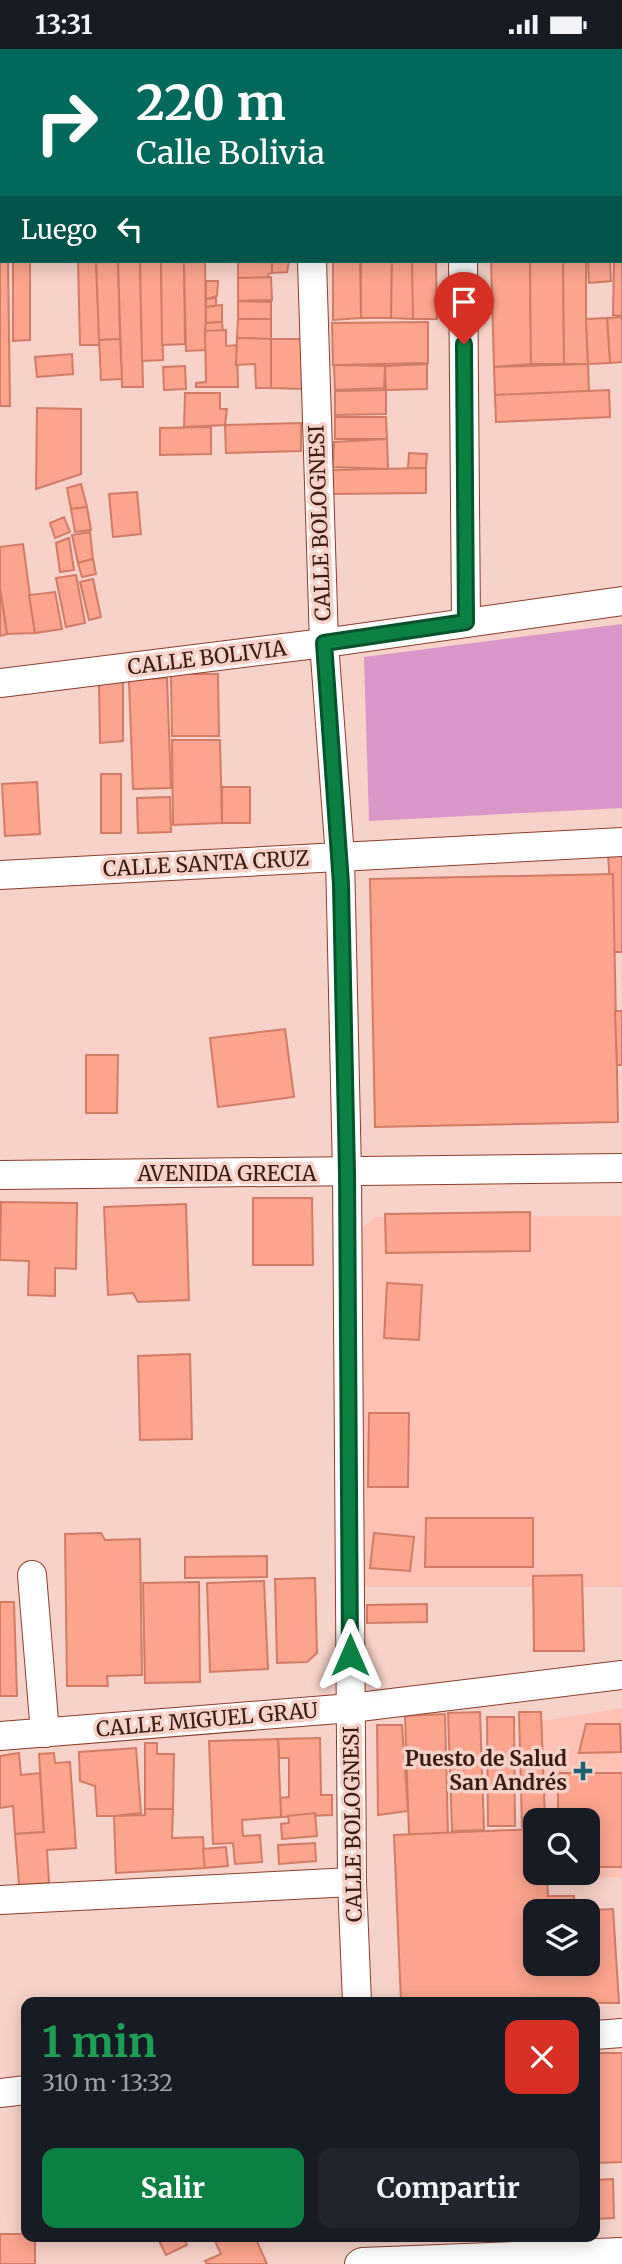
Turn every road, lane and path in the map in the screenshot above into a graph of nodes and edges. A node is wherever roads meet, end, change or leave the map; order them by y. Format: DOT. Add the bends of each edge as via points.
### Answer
graph roads {
  1 [pos="312,263"];
  2 [pos="463,263"];
  3 [pos="622,601"];
  4 [pos="466,622"];
  5 [pos="324,643"];
  6 [pos="0,683"];
  7 [pos="622,842"];
  8 [pos="340,857"];
  9 [pos="0,875"];
  10 [pos="622,1168"];
  11 [pos="347,1173"];
  12 [pos="0,1175"];
  13 [pos="32,1575"];
  14 [pos="622,1675"];
  15 [pos="351,1708"];
  16 [pos="46,1733"];
  17 [pos="0,1736"];
  18 [pos="352,1882"];
  19 [pos="0,1900"];
  20 [pos="357,1997"];
  21 [pos="622,2033"];
  22 [pos="600,2035"];
  23 [pos="21,2091"];
  24 [pos="0,2093"];
  25 [pos="622,2252"];
  26 [pos="361,2257"];
  1 -- 5 [label="street, CALLE BOLOGNESI"];
  2 -- 4 [label="street"];
  3 -- 4 [label="street, CALLE BOLIVIA"];
  4 -- 5 [label="street, CALLE BOLIVIA"];
  5 -- 6 [label="street, CALLE BOLIVIA"];
  5 -- 8 [label="street, CALLE BOLOGNESI"];
  7 -- 8 [label="street, CALLE SANTA CRUZ"];
  8 -- 9 [label="street, CALLE SANTA CRUZ"];
  8 -- 11 [label="street, CALLE BOLOGNESI"];
  10 -- 11 [label="street, AVENIDA GRECIA"];
  11 -- 12 [label="street, AVENIDA GRECIA"];
  11 -- 15 [label="street, CALLE BOLOGNESI"];
  13 -- 16 [label="street"];
  14 -- 15 [label="street, CALLE MIGUEL GRAU"];
  15 -- 16 [label="street, CALLE MIGUEL GRAU"];
  15 -- 18 [label="street, CALLE BOLOGNESI"];
  16 -- 17 [label="street, CALLE MIGUEL GRAU"];
  18 -- 19 [label="street"];
  18 -- 20 [label="street, CALLE BOLOGNESI"];
  21 -- 22 [label="street"];
  23 -- 24 [label="street"];
  25 -- 26 [label="street"];
}
